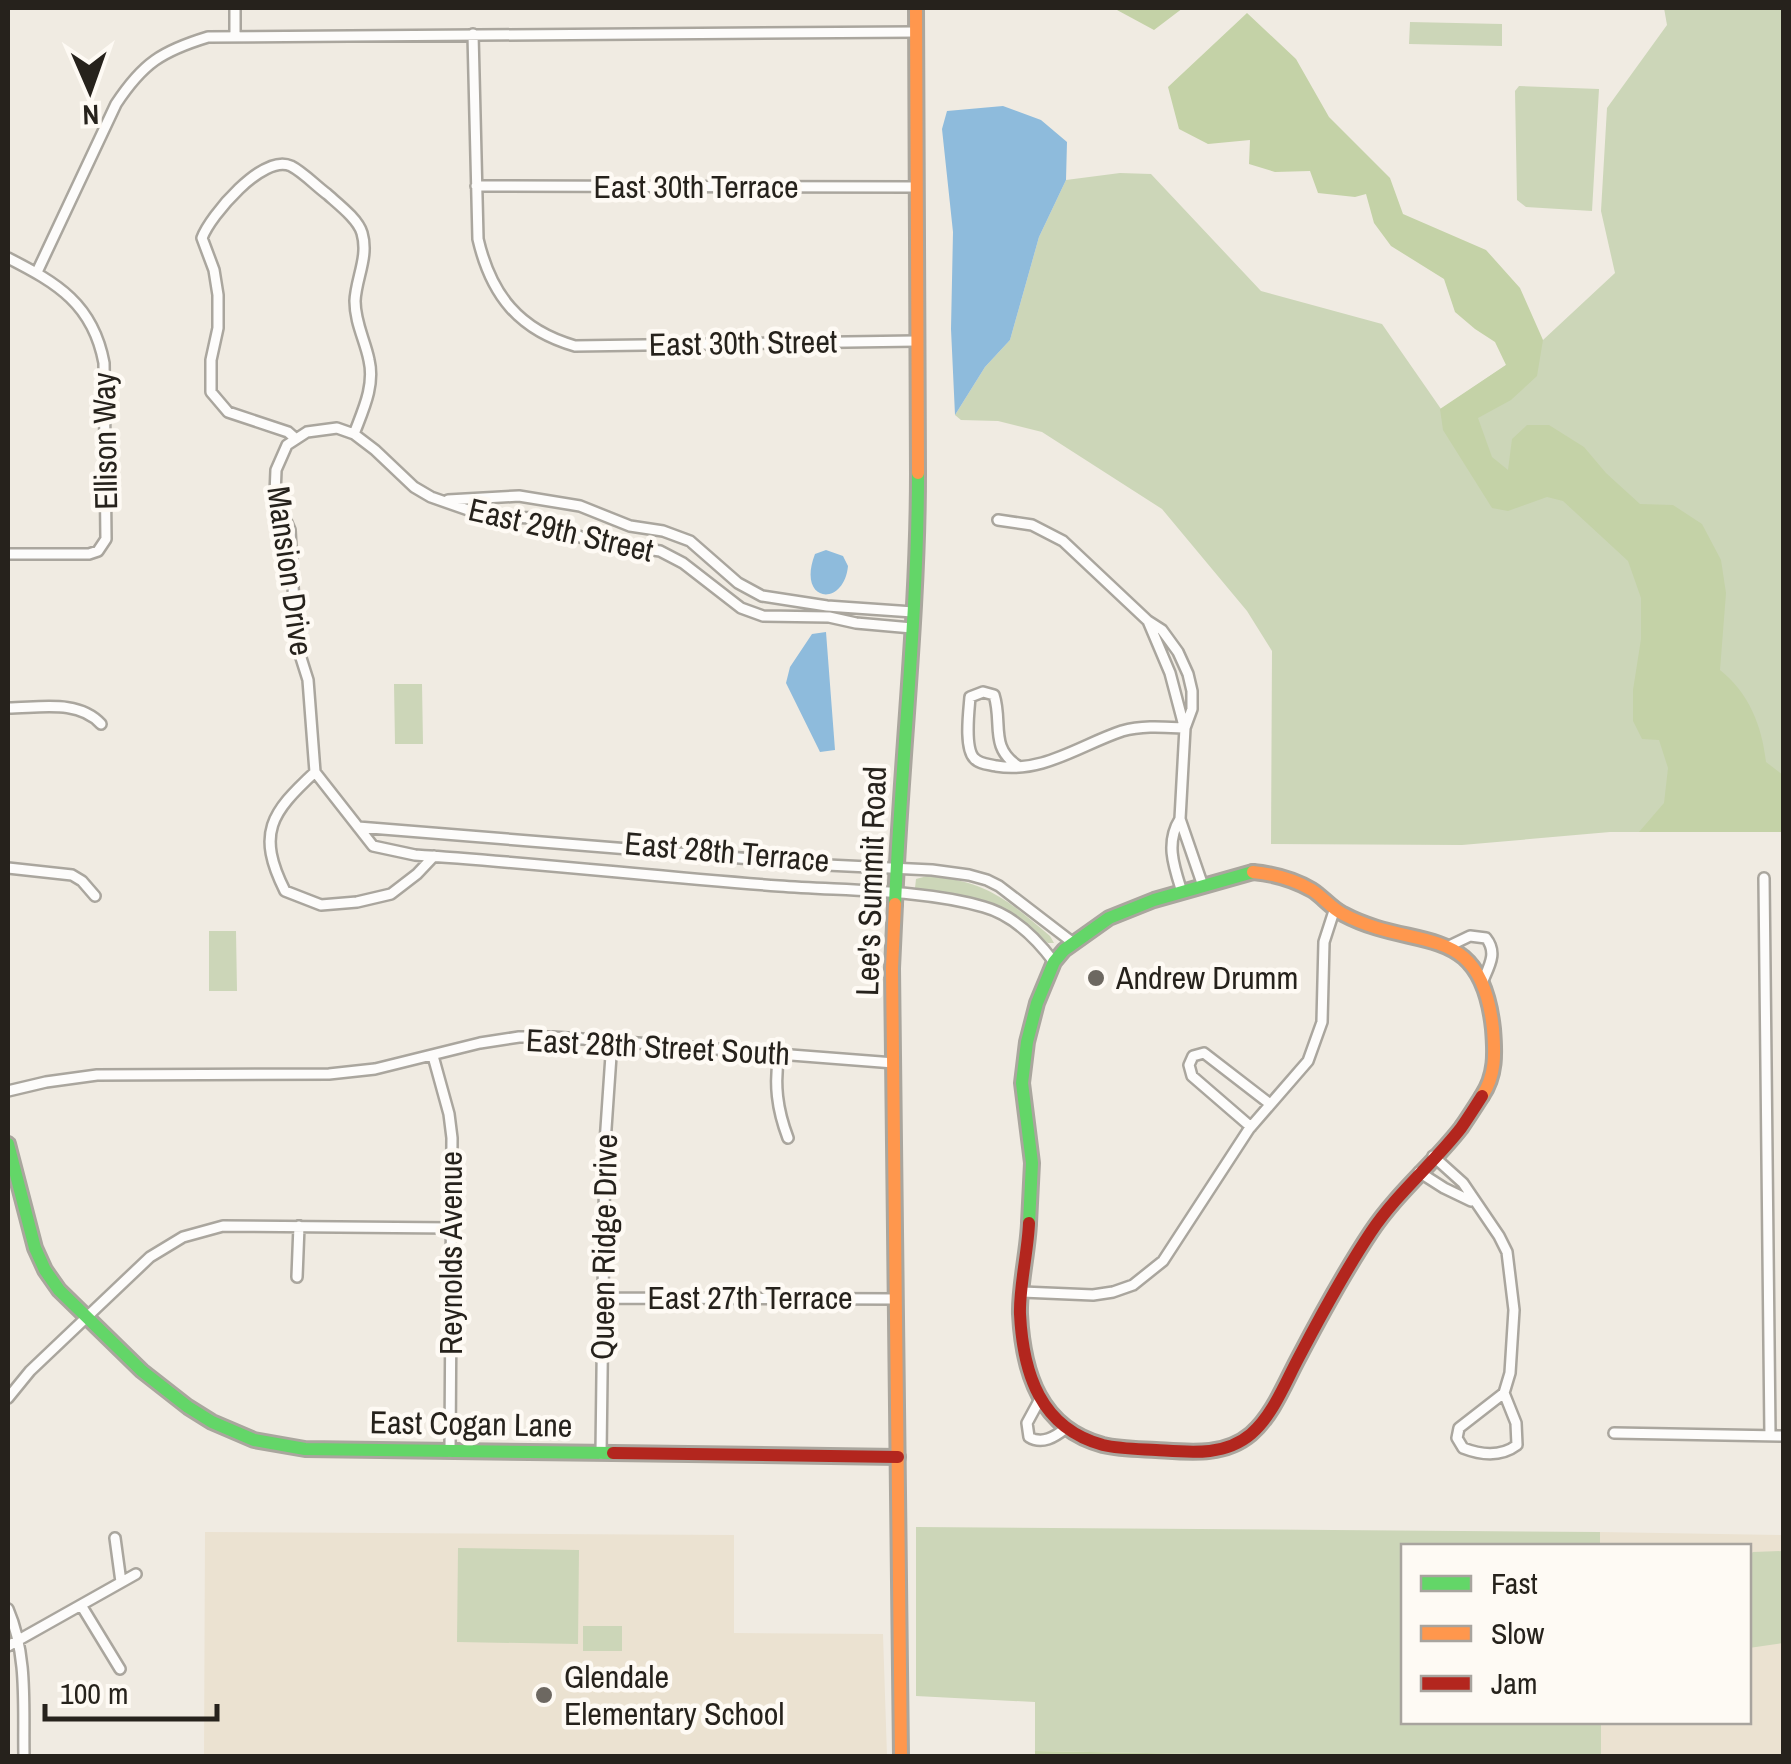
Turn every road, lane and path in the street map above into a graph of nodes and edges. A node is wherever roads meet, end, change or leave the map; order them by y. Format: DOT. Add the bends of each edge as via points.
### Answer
graph roads {
  1 [pos="235,8"];
  2 [pos="916,8"];
  3 [pos="916,32"];
  4 [pos="473,34"];
  5 [pos="235,36"];
  6 [pos="476,186"];
  7 [pos="916,187"];
  8 [pos="8,258"];
  9 [pos="37,272"];
  10 [pos="916,341"];
  11 [pos="354,434"];
  12 [pos="296,439"];
  13 [pos="431,497"];
  14 [pos="998,520"];
  15 [pos="8,554"];
  16 [pos="913,612"];
  17 [pos="1148,621"];
  18 [pos="912,628"];
  19 [pos="8,708"];
  20 [pos="101,724"];
  21 [pos="1185,728"];
  22 [pos="1018,766"];
  23 [pos="315,772"];
  24 [pos="1180,819"];
  25 [pos="357,828"];
  26 [pos="434,856"];
  27 [pos="8,868"];
  28 [pos="896,869"];
  29 [pos="1764,878"];
  30 [pos="1203,886"];
  31 [pos="1182,892"];
  32 [pos="895,893"];
  33 [pos="95,896"];
  34 [pos="1334,908"];
  35 [pos="1072,942"];
  36 [pos="1447,947"];
  37 [pos="1054,962"];
  38 [pos="1482,983"];
  39 [pos="612,1041"];
  40 [pos="779,1054"];
  41 [pos="432,1056"];
  42 [pos="894,1063"];
  43 [pos="8,1091"];
  44 [pos="1270,1104"];
  45 [pos="1251,1127"];
  46 [pos="788,1138"];
  47 [pos="8,1144"];
  48 [pos="1433,1156"];
  49 [pos="1419,1172"];
  50 [pos="14,1196"];
  51 [pos="1474,1202"];
  52 [pos="298,1226"];
  53 [pos="452,1228"];
  54 [pos="297,1278"];
  55 [pos="1022,1292"];
  56 [pos="603,1298"];
  57 [pos="896,1299"];
  58 [pos="87,1318"];
  59 [pos="1504,1394"];
  60 [pos="8,1398"];
  61 [pos="1040,1399"];
  62 [pos="1066,1428"];
  63 [pos="1614,1433"];
  64 [pos="1770,1436"];
  65 [pos="1784,1436"];
  66 [pos="450,1452"];
  67 [pos="602,1454"];
  68 [pos="898,1457"];
  69 [pos="115,1538"];
  70 [pos="136,1574"];
  71 [pos="121,1582"];
  72 [pos="81,1605"];
  73 [pos="8,1610"];
  74 [pos="12,1643"];
  75 [pos="120,1669"];
  76 [pos="24,1756"];
  77 [pos="901,1756"];
  1 -- 5 [label="street"];
  2 -- 3 [label="street, Lee's Summit Road"];
  3 -- 4 [label="street"];
  3 -- 7 [label="street, Lee's Summit Road"];
  4 -- 5 [label="street"];
  4 -- 6 [label="street"];
  5 -- 9 [label="street" via="176,46 130,82"];
  6 -- 7 [label="street, East 30th Terrace"];
  6 -- 10 [label="street, East 30th Street" via="478,239 492,283 522,319 569,344"];
  7 -- 10 [label="street, Lee's Summit Road"];
  8 -- 9 [label="street, Ellison Way"];
  9 -- 15 [label="street, Ellison Way" via="80,306 102,350 106,539 88,554"];
  10 -- 16 [label="street, Lee's Summit Road"];
  11 -- 12 [label="street, Mansion Drive" via="338,428"];
  11 -- 12 [label="street" via="370,391 370,362 356,322 362,229 288,164 274,164 255,174 202,238 218,295 211,392 228,412"];
  11 -- 13 [label="street, East 29th Street"];
  12 -- 23 [label="street, Mansion Drive" via="276,470 276,494 290,530 296,642 308,680"];
  13 -- 16 [label="street, East 29th Street" via="519,496 580,506 690,542 762,596"];
  13 -- 18 [label="street, East 29th Street" via="495,517 537,518 590,541 660,551 763,616"];
  14 -- 17 [label="street" via="1032,525 1063,540"];
  16 -- 18 [label="street, Lee's Summit Road"];
  17 -- 21 [label="street"];
  17 -- 21 [label="street" via="1169,638 1188,674 1192,709"];
  18 -- 28 [label="street, Lee's Summit Road"];
  19 -- 20 [label="street" via="73,707"];
  21 -- 22 [label="street" via="1137,728 1060,758"];
  21 -- 24 [label="street"];
  22 -- 22 [label="street" via="972,757 970,696 994,695 1001,750"];
  23 -- 25 [label="street, East 28th Terrace"];
  23 -- 26 [label="street" via="278,811 269,832 272,866 285,891 321,905 357,902 391,894"];
  24 -- 30 [label="street"];
  24 -- 31 [label="street" via="1171,854"];
  25 -- 26 [label="street, East 28th Terrace" via="373,846"];
  25 -- 28 [label="street, East 28th Terrace"];
  26 -- 32 [label="street, East 28th Terrace"];
  27 -- 33 [label="street" via="72,875"];
  28 -- 32 [label="street, Lee's Summit Road"];
  28 -- 35 [label="street, East 28th Terrace" via="988,880"];
  29 -- 64 [label="street"];
  30 -- 31 [label="street"];
  30 -- 34 [label="street" via="1253,872 1279,875"];
  31 -- 35 [label="street" via="1108,918"];
  32 -- 37 [label="street, East 28th Terrace" via="964,902 1012,918"];
  32 -- 42 [label="street, Lee's Summit Road"];
  34 -- 36 [label="street"];
  34 -- 44 [label="street" via="1324,942 1322,1022 1308,1060"];
  35 -- 37 [label="street"];
  36 -- 38 [label="street" via="1477,970"];
  36 -- 38 [label="street" via="1470,936 1486,938 1493,955"];
  37 -- 55 [label="street" via="1037,1003 1022,1083 1032,1164"];
  38 -- 48 [label="street" via="1496,1058 1486,1090"];
  39 -- 40 [label="street, East 28th Street South"];
  39 -- 41 [label="street, East 28th Street South" via="519,1038"];
  39 -- 56 [label="street, Queen Ridge Drive"];
  40 -- 42 [label="street, East 28th Street South"];
  40 -- 46 [label="street" via="776,1100"];
  41 -- 43 [label="street, East 28th Street South" via="328,1074 97,1075"];
  41 -- 53 [label="street, Reynolds Avenue" via="452,1138"];
  42 -- 57 [label="street, Lee's Summit Road"];
  44 -- 45 [label="street"];
  44 -- 45 [label="street" via="1204,1053 1193,1056 1192,1076"];
  45 -- 55 [label="street" via="1163,1261 1133,1285 1092,1295"];
  47 -- 50 [label="street, East Cogan Lane"];
  48 -- 49 [label="street"];
  48 -- 51 [label="street"];
  49 -- 51 [label="street"];
  49 -- 62 [label="street" via="1372,1230 1248,1437 1197,1452 1120,1448"];
  50 -- 58 [label="street, East Cogan Lane" via="45,1270"];
  51 -- 59 [label="street" via="1507,1252 1514,1310"];
  52 -- 53 [label="street"];
  52 -- 54 [label="street"];
  52 -- 58 [label="street" via="223,1226 183,1237 150,1258"];
  53 -- 66 [label="street, Reynolds Avenue"];
  55 -- 61 [label="street" via="1029,1370"];
  56 -- 57 [label="street, East 27th Terrace"];
  56 -- 67 [label="street, Queen Ridge Drive"];
  57 -- 68 [label="street, Lee's Summit Road"];
  58 -- 60 [label="street"];
  58 -- 66 [label="street, East Cogan Lane" via="169,1395 238,1434 305,1450"];
  59 -- 59 [label="street" via="1459,1428 1463,1448 1506,1453 1517,1445"];
  61 -- 62 [label="street"];
  61 -- 62 [label="street" via="1027,1422 1029,1437 1044,1440"];
  63 -- 64 [label="street"];
  64 -- 65 [label="street"];
  66 -- 67 [label="street, East Cogan Lane"];
  67 -- 68 [label="street, East Cogan Lane"];
  68 -- 77 [label="street, Lee's Summit Road"];
  69 -- 71 [label="street"];
  70 -- 71 [label="street"];
  71 -- 72 [label="street"];
  72 -- 74 [label="street"];
  72 -- 75 [label="street"];
  73 -- 74 [label="street"];
  74 -- 76 [label="street" via="24,1672"];
}
